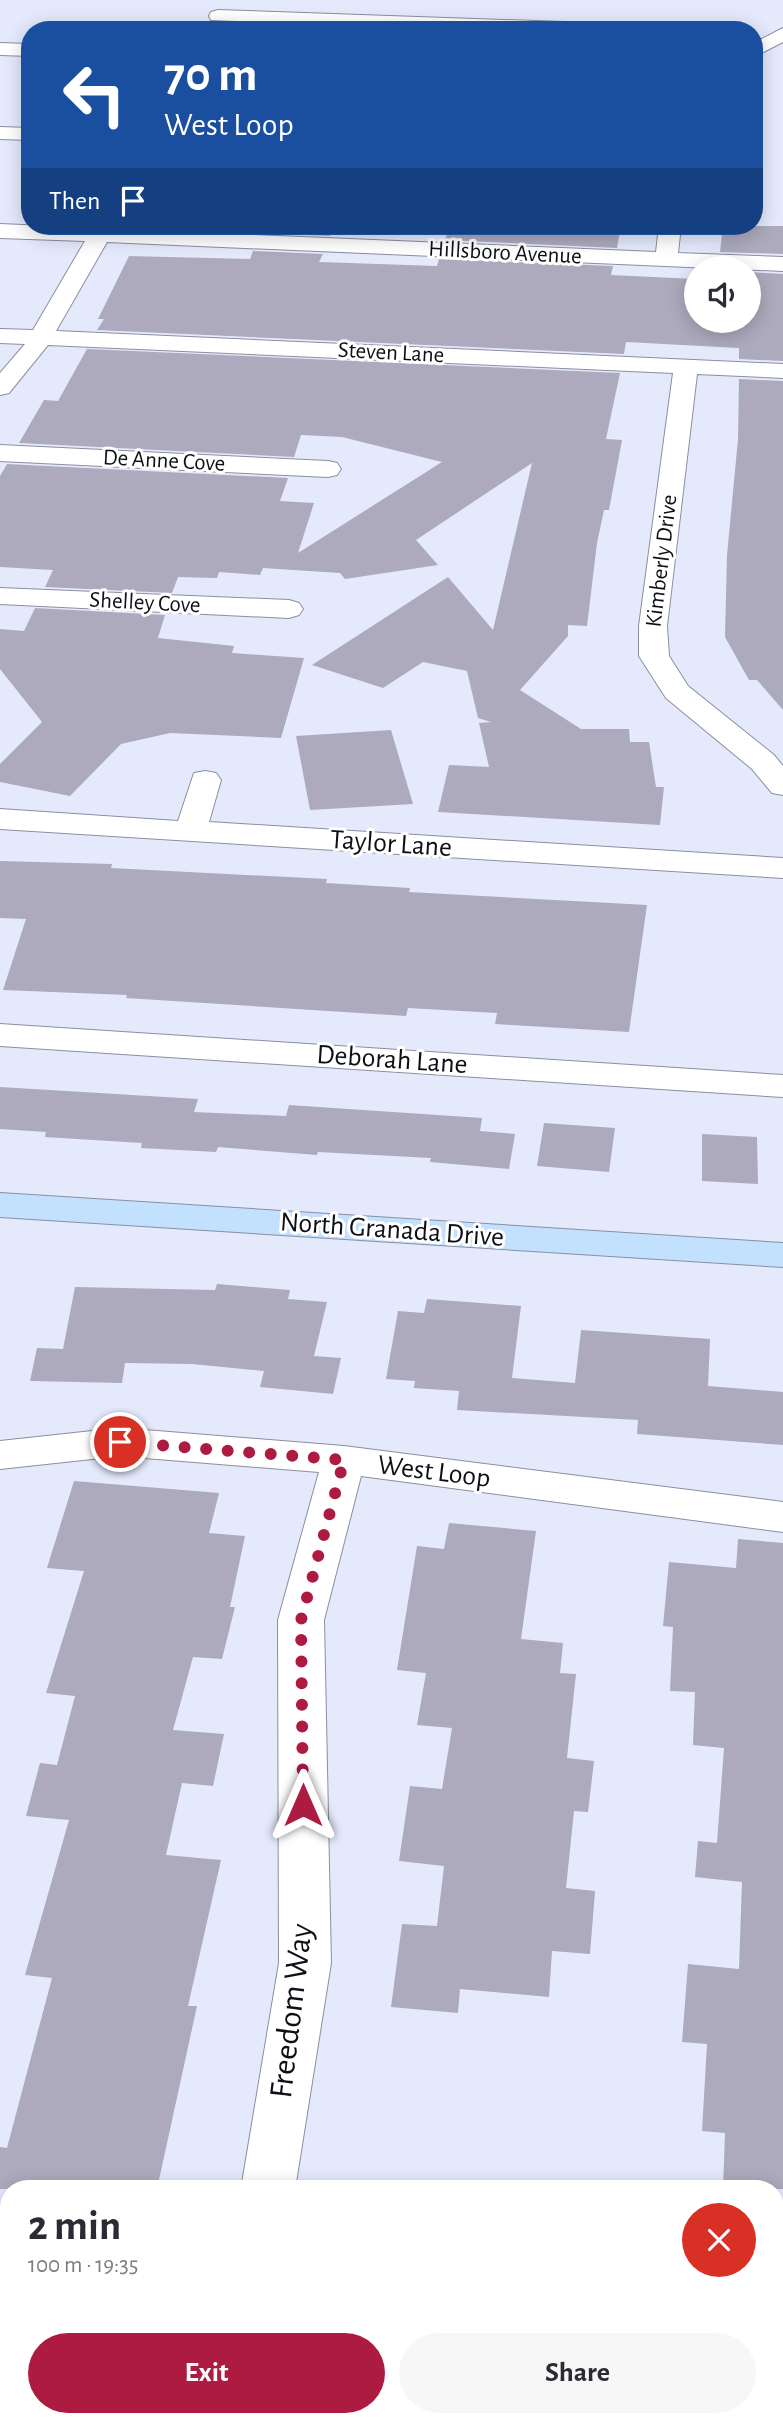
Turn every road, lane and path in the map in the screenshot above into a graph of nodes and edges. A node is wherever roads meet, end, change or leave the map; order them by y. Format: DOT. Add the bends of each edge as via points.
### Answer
graph roads {
  1 [pos="219,15"];
  2 [pos="380,21"];
  3 [pos="763,34"];
  4 [pos="782,35"];
  5 [pos="763,46"];
  6 [pos="0,49"];
  7 [pos="21,50"];
  8 [pos="0,133"];
  9 [pos="21,134"];
  10 [pos="0,231"];
  11 [pos="21,231"];
  12 [pos="101,235"];
  13 [pos="169,235"];
  14 [pos="388,235"];
  15 [pos="669,235"];
  16 [pos="384,248"];
  17 [pos="666,260"];
  18 [pos="783,264"];
  19 [pos="0,335"];
  20 [pos="40,337"];
  21 [pos="686,366"];
  22 [pos="783,371"];
  23 [pos="0,388"];
  24 [pos="0,453"];
  25 [pos="328,469"];
  26 [pos="0,596"];
  27 [pos="289,609"];
  28 [pos="205,780"];
  29 [pos="783,786"];
  30 [pos="0,819"];
  31 [pos="191,831"];
  32 [pos="783,868"];
  33 [pos="0,1035"];
  34 [pos="783,1086"];
  35 [pos="0,1205"];
  36 [pos="783,1255"];
  37 [pos="0,1455"];
  38 [pos="344,1460"];
  39 [pos="783,1517"];
  40 [pos="269,2180"];
  1 -- 2 [label="street"];
  3 -- 4 [label="street"];
  4 -- 5 [label="street"];
  6 -- 7 [label="street"];
  8 -- 9 [label="street"];
  10 -- 11 [label="street, Hillsboro Avenue"];
  12 -- 20 [label="street"];
  13 -- 16 [label="street, Hillsboro Avenue"];
  14 -- 16 [label="street"];
  15 -- 17 [label="street"];
  16 -- 17 [label="street, Hillsboro Avenue"];
  17 -- 18 [label="street, Hillsboro Avenue"];
  19 -- 20 [label="street, Steven Lane"];
  20 -- 21 [label="street, Steven Lane"];
  20 -- 23 [label="street"];
  21 -- 22 [label="street, Steven Lane"];
  21 -- 29 [label="street, Kimberly Drive" via="653,626 654,656 677,692 763,762"];
  24 -- 25 [label="street, De Anne Cove"];
  26 -- 27 [label="street, Shelley Cove"];
  28 -- 31 [label="street"];
  30 -- 31 [label="street, Taylor Lane"];
  31 -- 32 [label="street, Taylor Lane"];
  33 -- 34 [label="street, Deborah Lane"];
  35 -- 36 [label="street, North Granada Drive"];
  37 -- 38 [label="street, West Loop" via="120,1442"];
  38 -- 39 [label="street, West Loop"];
  38 -- 40 [label="street, Freedom Way" via="301,1620 305,1963"];
}
